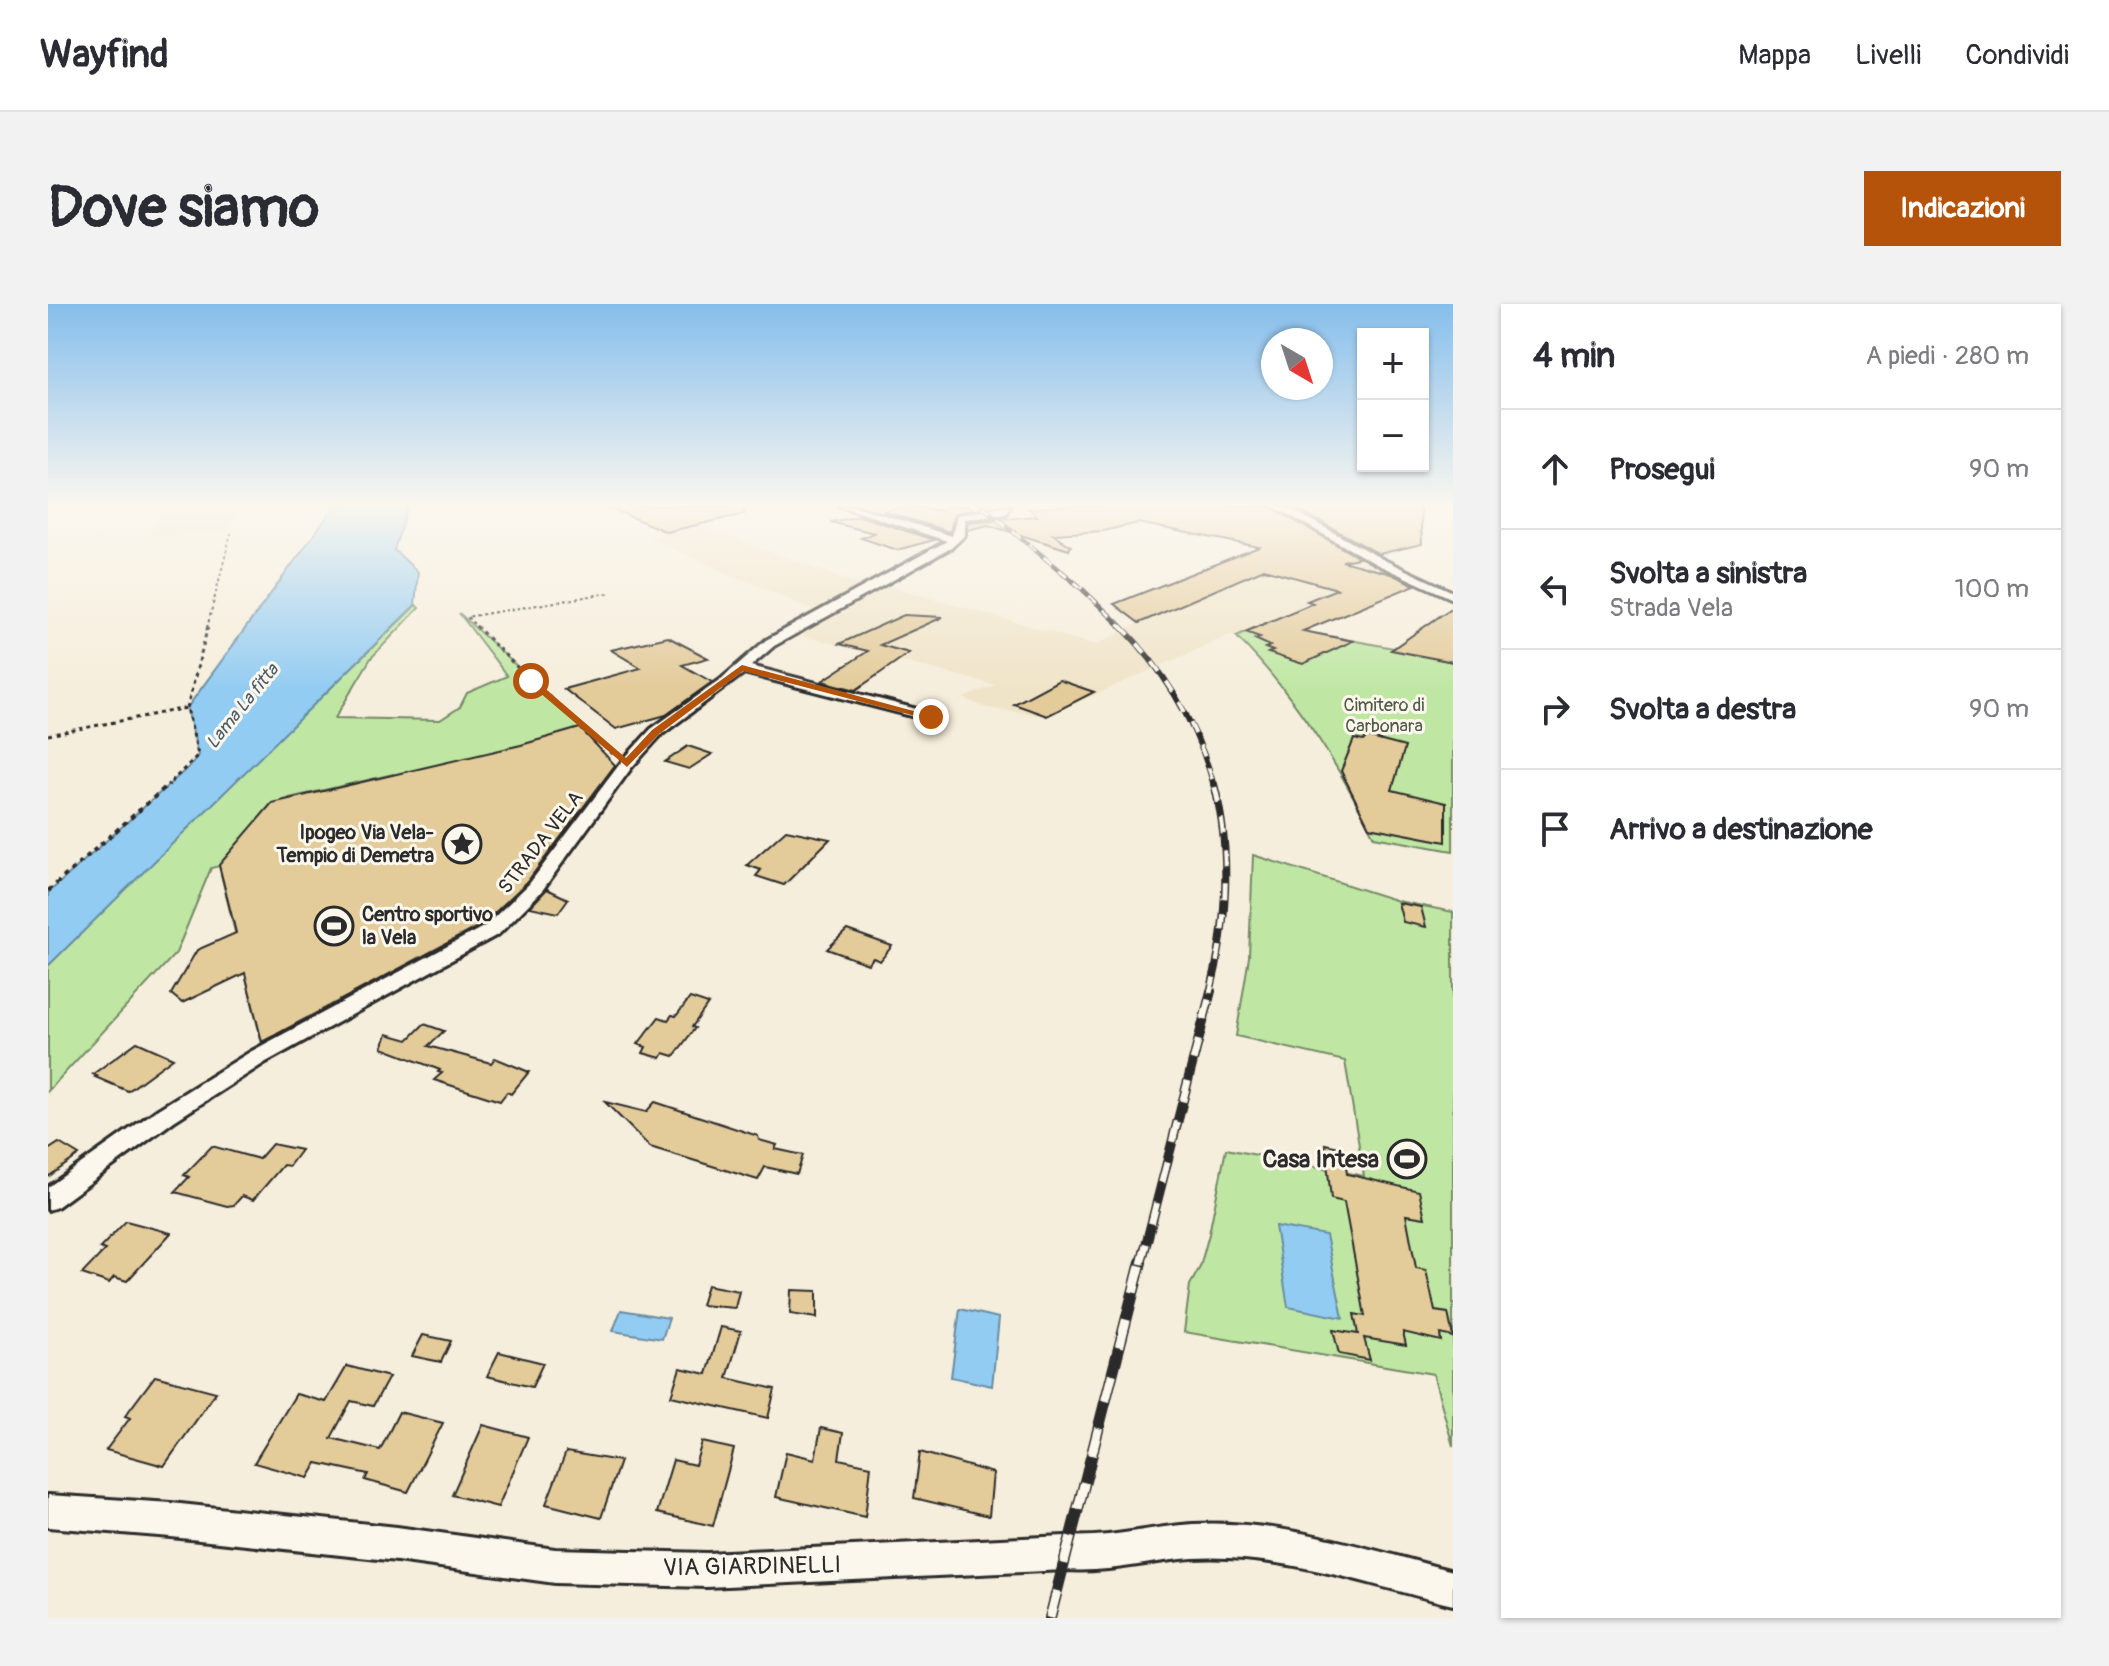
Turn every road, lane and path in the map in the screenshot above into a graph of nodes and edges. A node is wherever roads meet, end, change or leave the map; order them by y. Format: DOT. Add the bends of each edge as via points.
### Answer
graph roads {
  1 [pos="222,567"];
  2 [pos="909,567"];
  3 [pos="1391,567"];
  4 [pos="609,593"];
  5 [pos="1453,596"];
  6 [pos="742,668"];
  7 [pos="187,708"];
  8 [pos="931,717"];
  9 [pos="48,735"];
  10 [pos="627,764"];
  11 [pos="48,891"];
  12 [pos="48,1200"];
  13 [pos="48,1511"];
  14 [pos="1453,1588"];
  1 -- 7 [label="path"];
  2 -- 6 [label="street, STRADA VELA" via="804,622"];
  3 -- 5 [label="street"];
  4 -- 10 [label="path" via="467,617"];
  6 -- 8 [label="street"];
  6 -- 10 [label="street, STRADA VELA" via="656,732"];
  7 -- 9 [label="path"];
  7 -- 11 [label="path" via="198,755 193,763"];
  10 -- 12 [label="street, STRADA VELA" via="535,888 492,930 258,1057"];
  13 -- 14 [label="street, VIA GIARDINELLI" via="585,1567 707,1570 1094,1555 1194,1541 1242,1543 1302,1551"];
}
